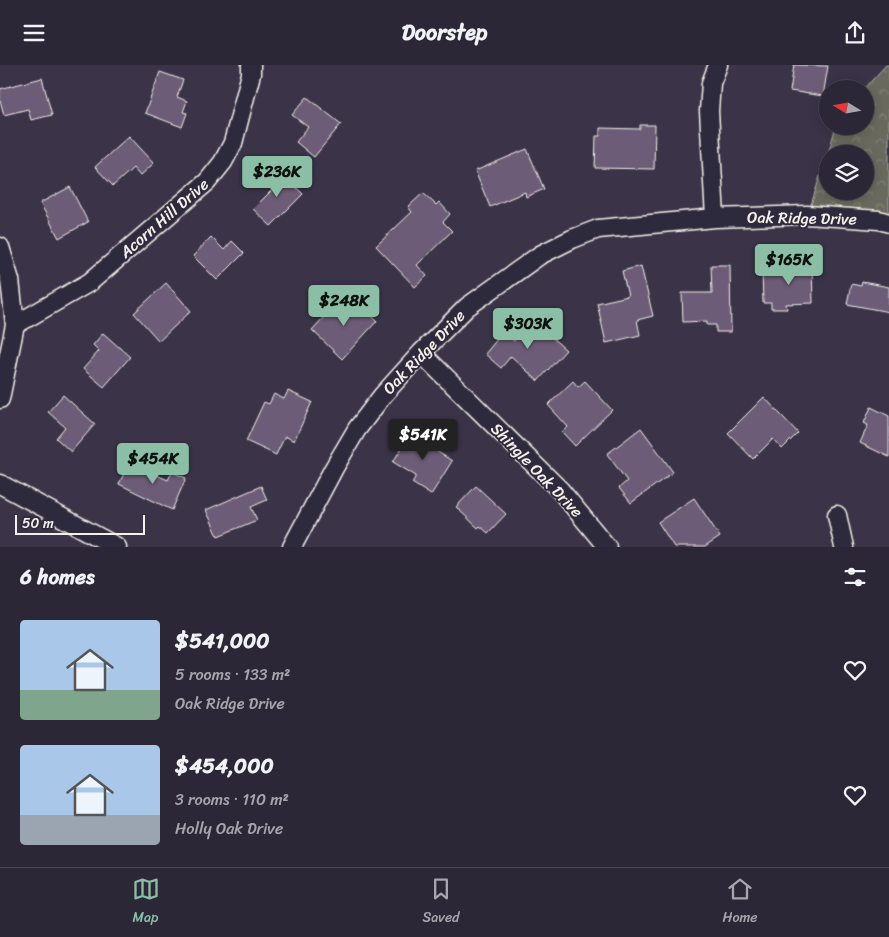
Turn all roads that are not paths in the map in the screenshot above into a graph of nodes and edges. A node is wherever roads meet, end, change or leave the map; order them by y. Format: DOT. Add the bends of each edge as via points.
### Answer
graph roads {
  1 [pos="251,65"];
  2 [pos="718,65"];
  3 [pos="715,218"];
  4 [pos="889,223"];
  5 [pos="0,247"];
  6 [pos="15,325"];
  7 [pos="421,353"];
  8 [pos="0,399"];
  9 [pos="0,484"];
  10 [pos="837,515"];
  11 [pos="117,547"];
  12 [pos="292,547"];
  13 [pos="607,547"];
  14 [pos="844,547"];
  1 -- 6 [label="street, Acorn Hill Drive" via="233,143 207,182 90,282"];
  2 -- 3 [label="street" via="709,111"];
  3 -- 4 [label="street, Oak Ridge Drive" via="808,215"];
  3 -- 7 [label="street, Oak Ridge Drive" via="598,229 572,239 540,255 467,307"];
  5 -- 6 [label="street" via="10,281"];
  6 -- 8 [label="street"];
  7 -- 12 [label="street, Oak Ridge Drive" via="358,429"];
  7 -- 13 [label="street, Shingle Oak Drive" via="560,490"];
  9 -- 11 [label="street"];
  10 -- 14 [label="street"];
}
